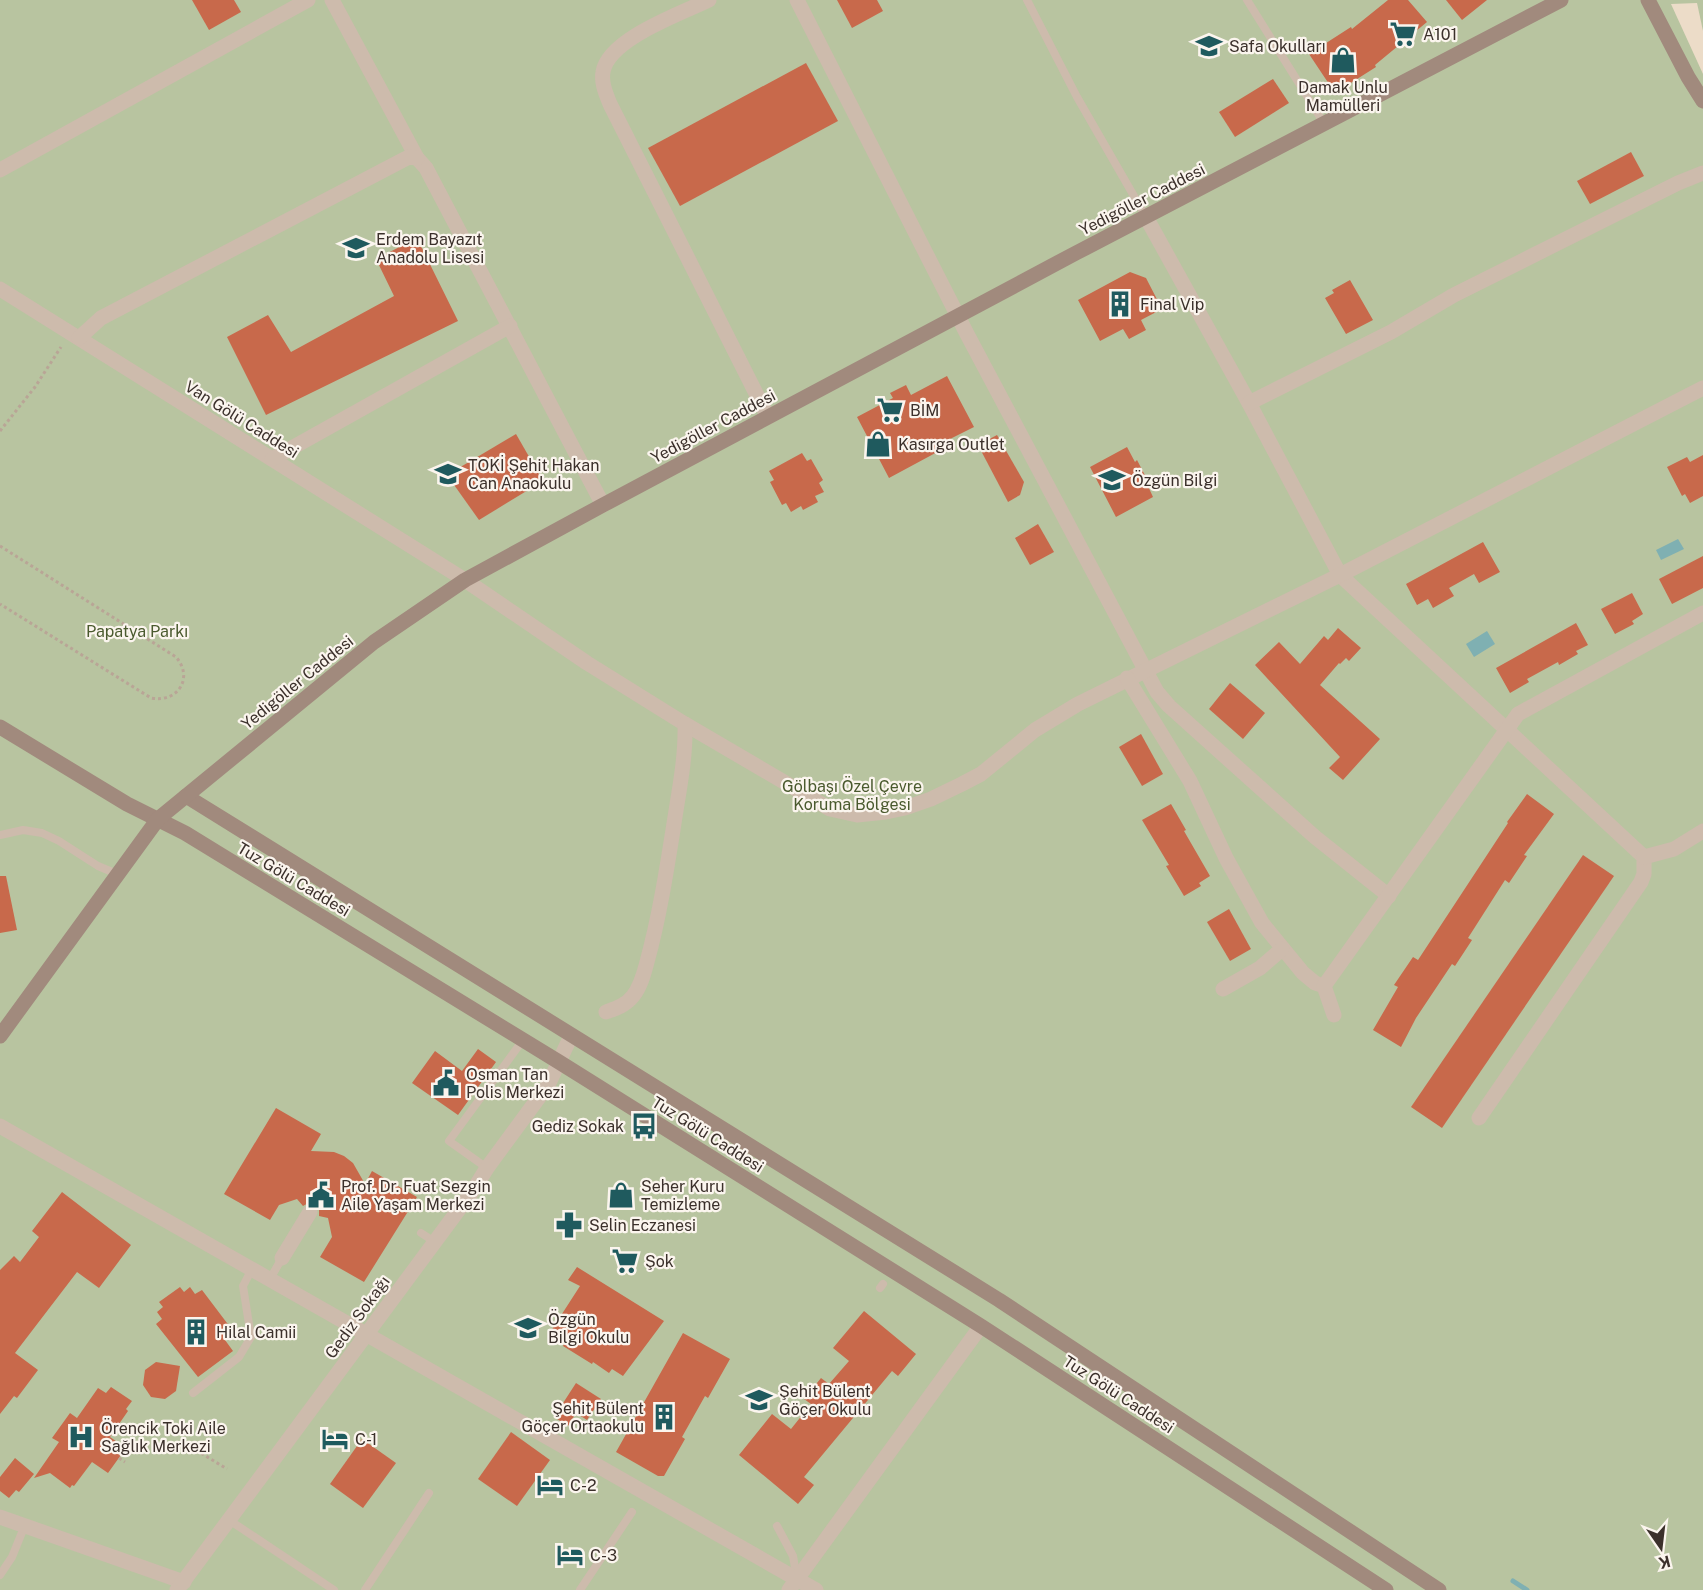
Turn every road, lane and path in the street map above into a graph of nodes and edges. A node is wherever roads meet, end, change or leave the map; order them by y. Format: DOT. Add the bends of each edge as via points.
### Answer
graph roads {
  1 [pos="308,0"];
  2 [pos="332,0"];
  3 [pos="710,0"];
  4 [pos="797,0"];
  5 [pos="1027,0"];
  6 [pos="1247,0"];
  7 [pos="1561,0"];
  8 [pos="1648,0"];
  9 [pos="1703,101"];
  10 [pos="1325,125"];
  11 [pos="417,158"];
  12 [pos="0,170"];
  13 [pos="1703,173"];
  14 [pos="1146,217"];
  15 [pos="0,289"];
  16 [pos="957,316"];
  17 [pos="510,326"];
  18 [pos="79,338"];
  19 [pos="61,347"];
  20 [pos="1703,388"];
  21 [pos="1249,403"];
  22 [pos="768,417"];
  23 [pos="0,431"];
  24 [pos="272,459"];
  25 [pos="603,505"];
  26 [pos="0,546"];
  27 [pos="1340,575"];
  28 [pos="465,580"];
  29 [pos="0,604"];
  30 [pos="1703,613"];
  31 [pos="1144,670"];
  32 [pos="1127,678"];
  33 [pos="685,724"];
  34 [pos="0,727"];
  35 [pos="1506,730"];
  36 [pos="186,795"];
  37 [pos="158,819"];
  38 [pos="1703,831"];
  39 [pos="0,835"];
  40 [pos="1644,857"];
  41 [pos="117,874"];
  42 [pos="1389,896"];
  43 [pos="1282,949"];
  44 [pos="1324,986"];
  45 [pos="1223,989"];
  46 [pos="606,1012"];
  47 [pos="1334,1015"];
  48 [pos="0,1036"];
  49 [pos="571,1036"];
  50 [pos="523,1040"];
  51 [pos="559,1062"];
  52 [pos="1479,1118"];
  53 [pos="0,1126"];
  54 [pos="487,1168"];
  55 [pos="310,1212"];
  56 [pos="422,1233"];
  57 [pos="435,1242"];
  58 [pos="282,1258"];
  59 [pos="252,1269"];
  60 [pos="270,1279"];
  61 [pos="981,1326"];
  62 [pos="366,1335"];
  63 [pos="193,1393"];
  64 [pos="191,1448"];
  65 [pos="119,1458"];
  66 [pos="125,1462"];
  67 [pos="227,1469"];
  68 [pos="429,1493"];
  69 [pos="632,1512"];
  70 [pos="0,1517"];
  71 [pos="229,1520"];
  72 [pos="25,1525"];
  73 [pos="777,1527"];
  74 [pos="0,1575"];
  75 [pos="793,1585"];
  76 [pos="180,1586"];
  77 [pos="334,1590"];
  78 [pos="365,1590"];
  79 [pos="580,1590"];
  80 [pos="816,1590"];
  81 [pos="1386,1590"];
  82 [pos="1439,1590"];
  1 -- 12 [label="street"];
  2 -- 11 [label="street"];
  3 -- 22 [label="street" via="631,38 608,59 603,72 604,87"];
  4 -- 16 [label="street"];
  5 -- 14 [label="lane"];
  6 -- 10 [label="lane"];
  7 -- 10 [label="street, Yedigöller Caddesi"];
  8 -- 9 [label="street"];
  10 -- 14 [label="street, Yedigöller Caddesi"];
  11 -- 17 [label="street" via="426,168"];
  11 -- 18 [label="street" via="403,160 101,318"];
  13 -- 21 [label="street" via="1465,290"];
  14 -- 16 [label="street, Yedigöller Caddesi"];
  14 -- 21 [label="street"];
  15 -- 18 [label="street, Van Gölü Caddesi"];
  16 -- 22 [label="street, Yedigöller Caddesi"];
  16 -- 31 [label="street"];
  17 -- 24 [label="street"];
  17 -- 25 [label="street"];
  18 -- 24 [label="street, Van Gölü Caddesi"];
  19 -- 23 [label="path"];
  20 -- 27 [label="street, Van Gölü Caddesi"];
  21 -- 27 [label="street"];
  22 -- 25 [label="street, Yedigöller Caddesi"];
  24 -- 28 [label="street, Van Gölü Caddesi"];
  25 -- 28 [label="street, Yedigöller Caddesi"];
  26 -- 29 [label="path" via="176,657 183,669 182,684 173,696 151,698"];
  27 -- 31 [label="street, Van Gölü Caddesi"];
  27 -- 35 [label="street"];
  28 -- 33 [label="street, Van Gölü Caddesi"];
  28 -- 36 [label="street, Yedigöller Caddesi" via="374,642"];
  30 -- 35 [label="street" via="1518,714"];
  31 -- 32 [label="street, Van Gölü Caddesi"];
  31 -- 42 [label="street" via="1168,706 1315,837"];
  32 -- 33 [label="street, Van Gölü Caddesi" via="1044,725 962,784 905,808 857,815 830,809"];
  32 -- 43 [label="street" via="1190,781 1262,923"];
  33 -- 46 [label="street" via="679,791 653,943 634,995 622,1006"];
  34 -- 37 [label="street, Tuz Gölü Caddesi"];
  35 -- 40 [label="street"];
  35 -- 42 [label="street"];
  36 -- 37 [label="street, Yedigöller Caddesi"];
  36 -- 49 [label="street, Tuz Gölü Caddesi"];
  37 -- 41 [label="street, Yedigöller Caddesi"];
  37 -- 50 [label="street, Tuz Gölü Caddesi"];
  38 -- 40 [label="street" via="1674,849"];
  39 -- 41 [label="lane" via="23,830 42,834"];
  40 -- 52 [label="street" via="1641,882"];
  41 -- 48 [label="street, Yedigöller Caddesi"];
  42 -- 44 [label="street"];
  43 -- 44 [label="street" via="1303,973"];
  43 -- 45 [label="street" via="1260,968"];
  44 -- 47 [label="street"];
  49 -- 51 [label="street, Gediz Sokağı"];
  49 -- 82 [label="street, Tuz Gölü Caddesi" via="999,1300"];
  50 -- 51 [label="street, Tuz Gölü Caddesi"];
  50 -- 54 [label="lane" via="449,1140"];
  51 -- 54 [label="street, Gediz Sokağı" via="548,1085"];
  51 -- 61 [label="street, Tuz Gölü Caddesi"];
  53 -- 59 [label="street"];
  54 -- 57 [label="street, Gediz Sokağı"];
  55 -- 58 [label="street"];
  56 -- 57 [label="lane"];
  57 -- 62 [label="street, Gediz Sokağı"];
  58 -- 60 [label="lane"];
  59 -- 60 [label="street"];
  59 -- 63 [label="lane" via="243,1286 251,1337 240,1357"];
  60 -- 62 [label="street" via="311,1297"];
  61 -- 75 [label="street"];
  61 -- 81 [label="street, Tuz Gölü Caddesi"];
  62 -- 71 [label="street, Gediz Sokağı"];
  62 -- 75 [label="street"];
  64 -- 67 [label="path"];
  65 -- 66 [label="path"];
  68 -- 78 [label="lane"];
  69 -- 79 [label="lane"];
  70 -- 72 [label="street"];
  71 -- 76 [label="street, Gediz Sokağı"];
  71 -- 77 [label="lane"];
  72 -- 74 [label="lane"];
  72 -- 76 [label="street"];
  73 -- 75 [label="lane" via="793,1556"];
  75 -- 80 [label="street"];
}
